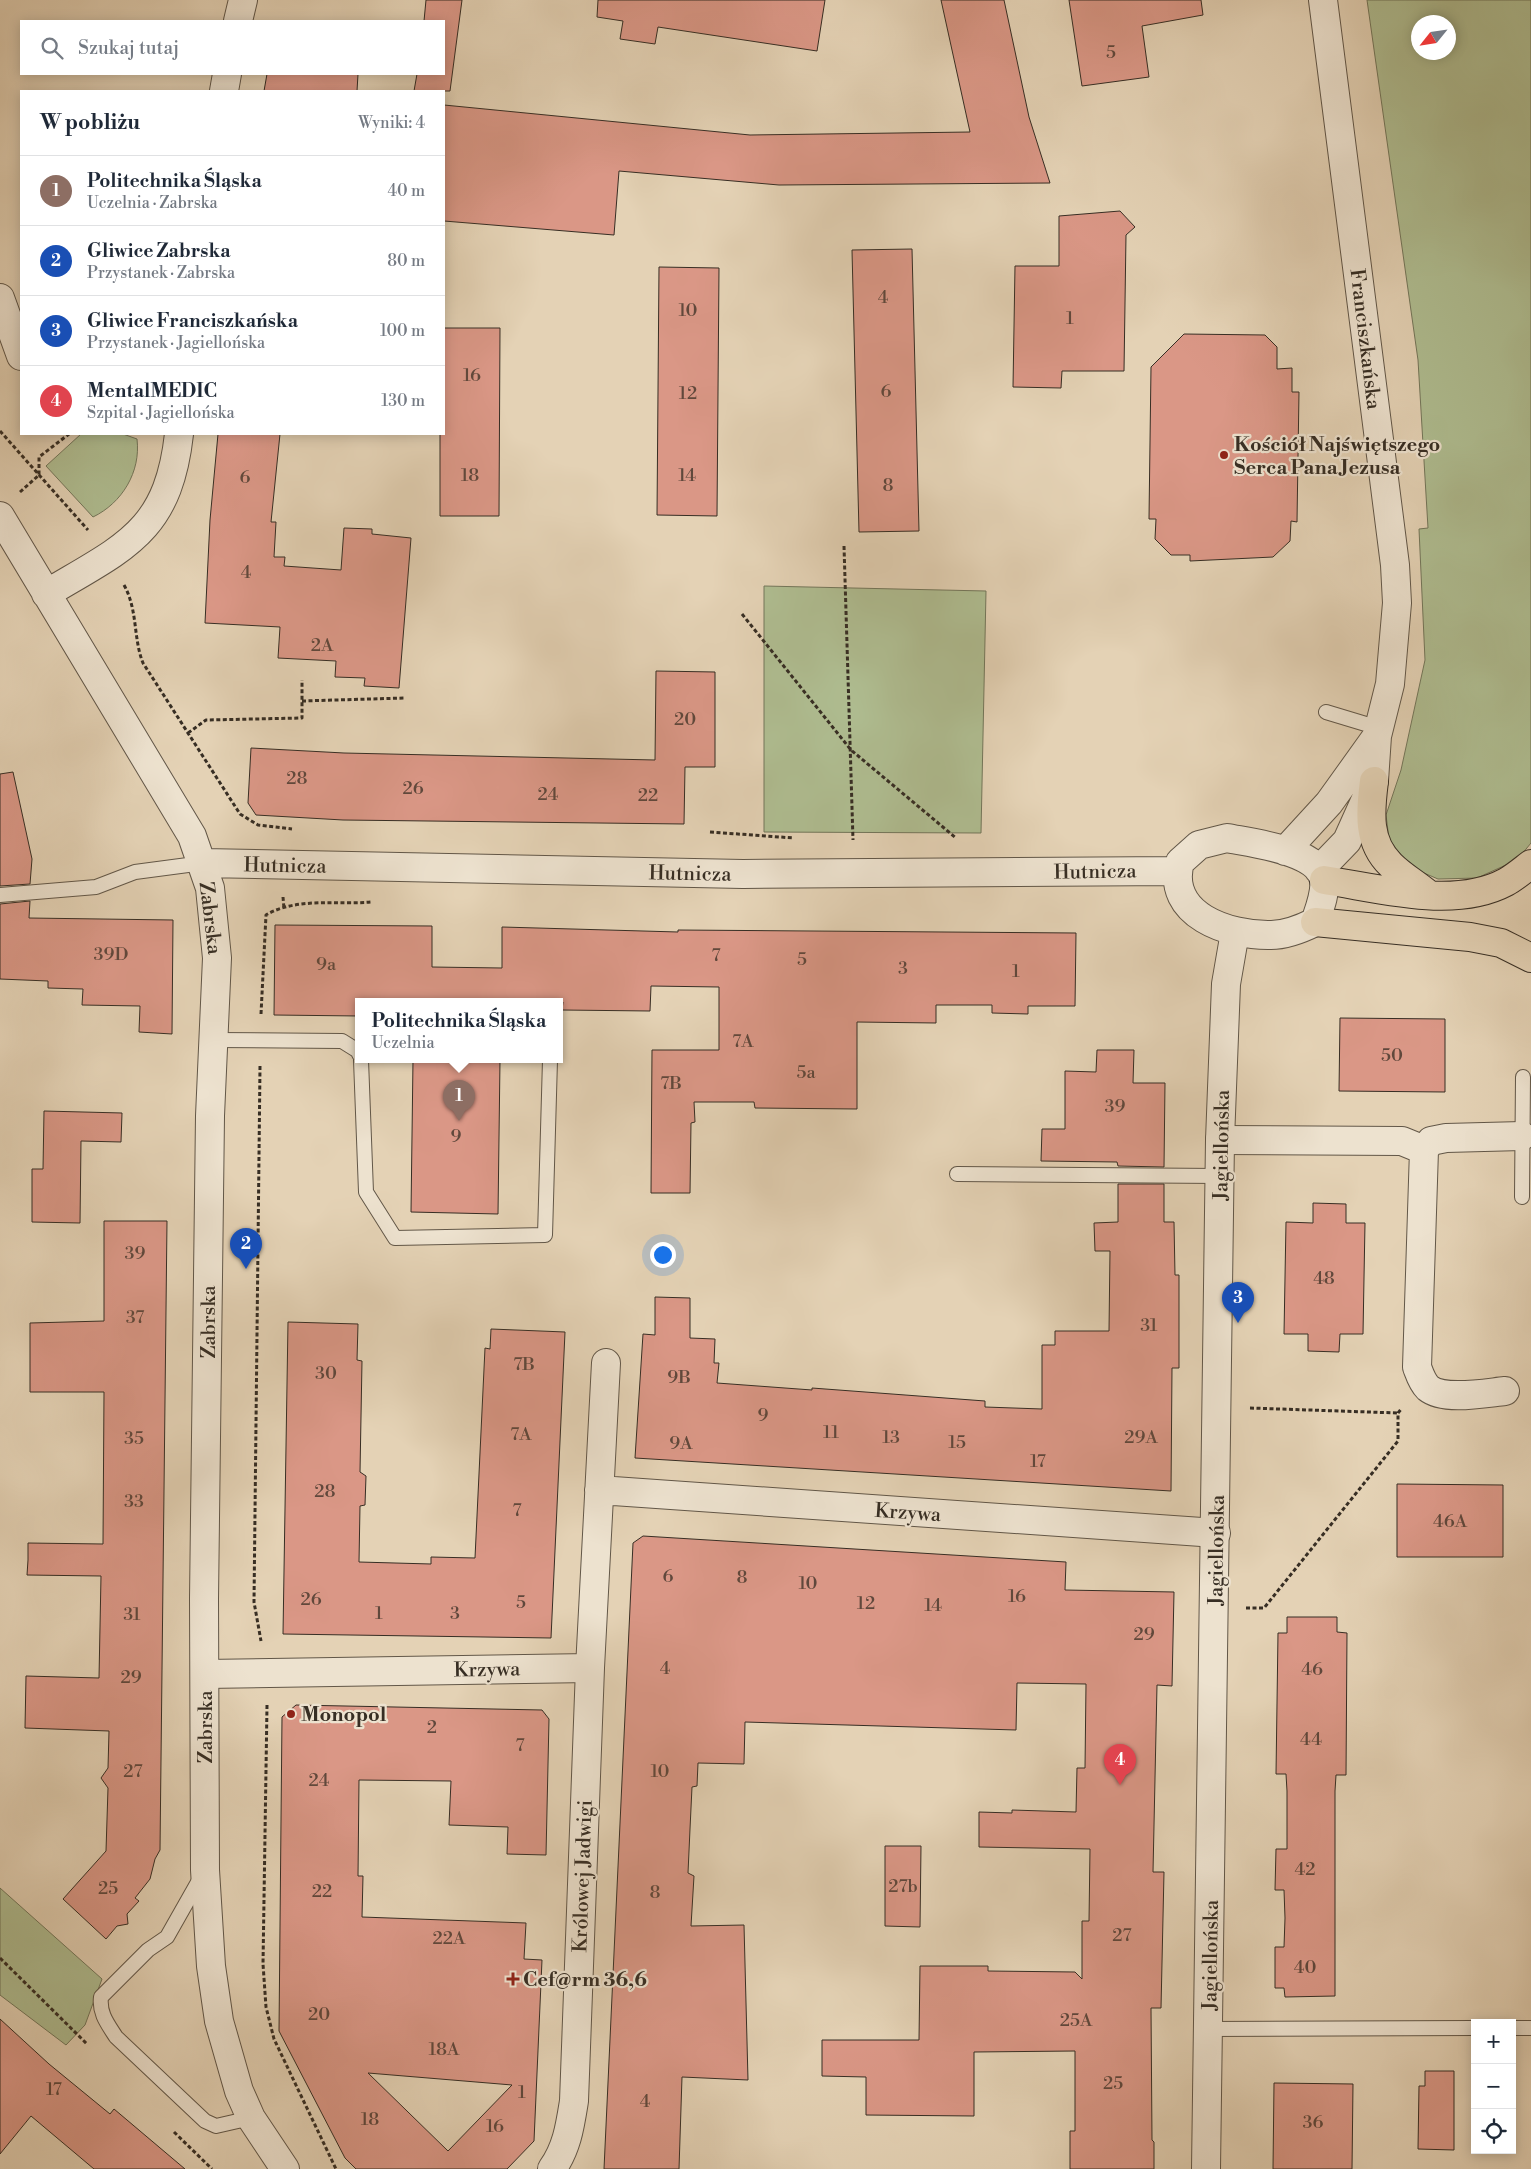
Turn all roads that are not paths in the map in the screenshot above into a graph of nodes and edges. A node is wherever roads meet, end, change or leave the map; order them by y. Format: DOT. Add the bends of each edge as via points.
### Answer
graph roads {
  1 [pos="243,0"];
  2 [pos="1322,0"];
  3 [pos="238,20"];
  4 [pos="227,75"];
  5 [pos="224,90"];
  6 [pos="0,298"];
  7 [pos="20,353"];
  8 [pos="179,435"];
  9 [pos="0,516"];
  10 [pos="46,594"];
  11 [pos="1326,712"];
  12 [pos="1378,732"];
  13 [pos="1374,781"];
  14 [pos="1285,851"];
  15 [pos="203,863"];
  16 [pos="1531,864"];
  17 [pos="1177,871"];
  18 [pos="1321,875"];
  19 [pos="0,895"];
  20 [pos="1429,895"];
  21 [pos="1315,922"];
  22 [pos="1235,932"];
  23 [pos="1531,958"];
  24 [pos="214,1040"];
  25 [pos="355,1048"];
  26 [pos="361,1063"];
  27 [pos="550,1063"];
  28 [pos="1523,1077"];
  29 [pos="1522,1136"];
  30 [pos="1220,1140"];
  31 [pos="1424,1150"];
  32 [pos="956,1174"];
  33 [pos="1220,1176"];
  34 [pos="1522,1197"];
  35 [pos="606,1363"];
  36 [pos="1505,1391"];
  37 [pos="599,1490"];
  38 [pos="1216,1533"];
  39 [pos="590,1668"];
  40 [pos="205,1674"];
  41 [pos="205,1870"];
  42 [pos="1471,2028"];
  43 [pos="1516,2028"];
  44 [pos="1531,2028"];
  45 [pos="1208,2030"];
  46 [pos="251,2118"];
  47 [pos="285,2169"];
  48 [pos="552,2169"];
  49 [pos="1206,2169"];
  1 -- 3 [label="street"];
  2 -- 12 [label="street, Franciszkańska" via="1395,575 1397,603 1390,684"];
  4 -- 5 [label="street"];
  6 -- 7 [label="street"];
  8 -- 10 [label="street" via="169,482 159,508 146,526 129,543"];
  9 -- 10 [label="street, Zabrska"];
  10 -- 15 [label="street, Zabrska" via="176,807"];
  11 -- 12 [label="lane"];
  12 -- 13 [label="street, Franciszkańska"];
  12 -- 14 [label="street, Franciszkańska" via="1329,803"];
  13 -- 18 [label="street, Franciszkańska" via="1348,841"];
  13 -- 20 [label="main road" via="1369,814 1374,841 1390,865"];
  14 -- 17 [label="street" via="1227,838 1214,840 1199,845 1180,862"];
  14 -- 18 [label="street" via="1309,860"];
  15 -- 17 [label="street, Hutnicza" via="744,874"];
  15 -- 19 [label="lane" via="134,872 96,888"];
  15 -- 24 [label="street, Zabrska" via="214,914 217,958"];
  16 -- 20 [label="main road" via="1507,881 1476,892"];
  17 -- 22 [label="street" via="1177,887 1187,905 1205,920"];
  18 -- 20 [label="main road"];
  18 -- 21 [label="street" via="1322,903"];
  21 -- 22 [label="street" via="1272,936"];
  21 -- 23 [label="main road" via="1470,937 1501,943"];
  22 -- 30 [label="street, Jagiellońska" via="1226,984"];
  24 -- 25 [label="lane" via="342,1041"];
  24 -- 40 [label="street, Zabrska" via="210,1116"];
  26 -- 27 [label="lane" via="366,1192 395,1238 546,1235"];
  28 -- 29 [label="lane"];
  29 -- 31 [label="street" via="1446,1138 1431,1141"];
  29 -- 34 [label="lane"];
  30 -- 31 [label="street" via="1402,1141"];
  30 -- 33 [label="street, Jagiellońska"];
  31 -- 36 [label="street" via="1417,1368 1428,1388 1439,1394"];
  32 -- 33 [label="lane"];
  33 -- 38 [label="street, Jagiellońska"];
  35 -- 37 [label="street"];
  37 -- 38 [label="street, Krzywa"];
  37 -- 39 [label="street"];
  38 -- 45 [label="street, Jagiellońska"];
  39 -- 40 [label="street, Krzywa"];
  39 -- 48 [label="street, Królowej Jadwigi" via="574,2101 570,2132"];
  40 -- 41 [label="street, Zabrska"];
  41 -- 46 [label="street, Zabrska" via="218,2021"];
  41 -- 46 [label="lane" via="167,1937 148,1950 101,1996 100,2007 104,2020 116,2037 205,2122 216,2126"];
  42 -- 45 [label="lane"];
  43 -- 44 [label="lane"];
  45 -- 49 [label="street, Jagiellońska"];
  46 -- 47 [label="street, Zabrska"];
}
